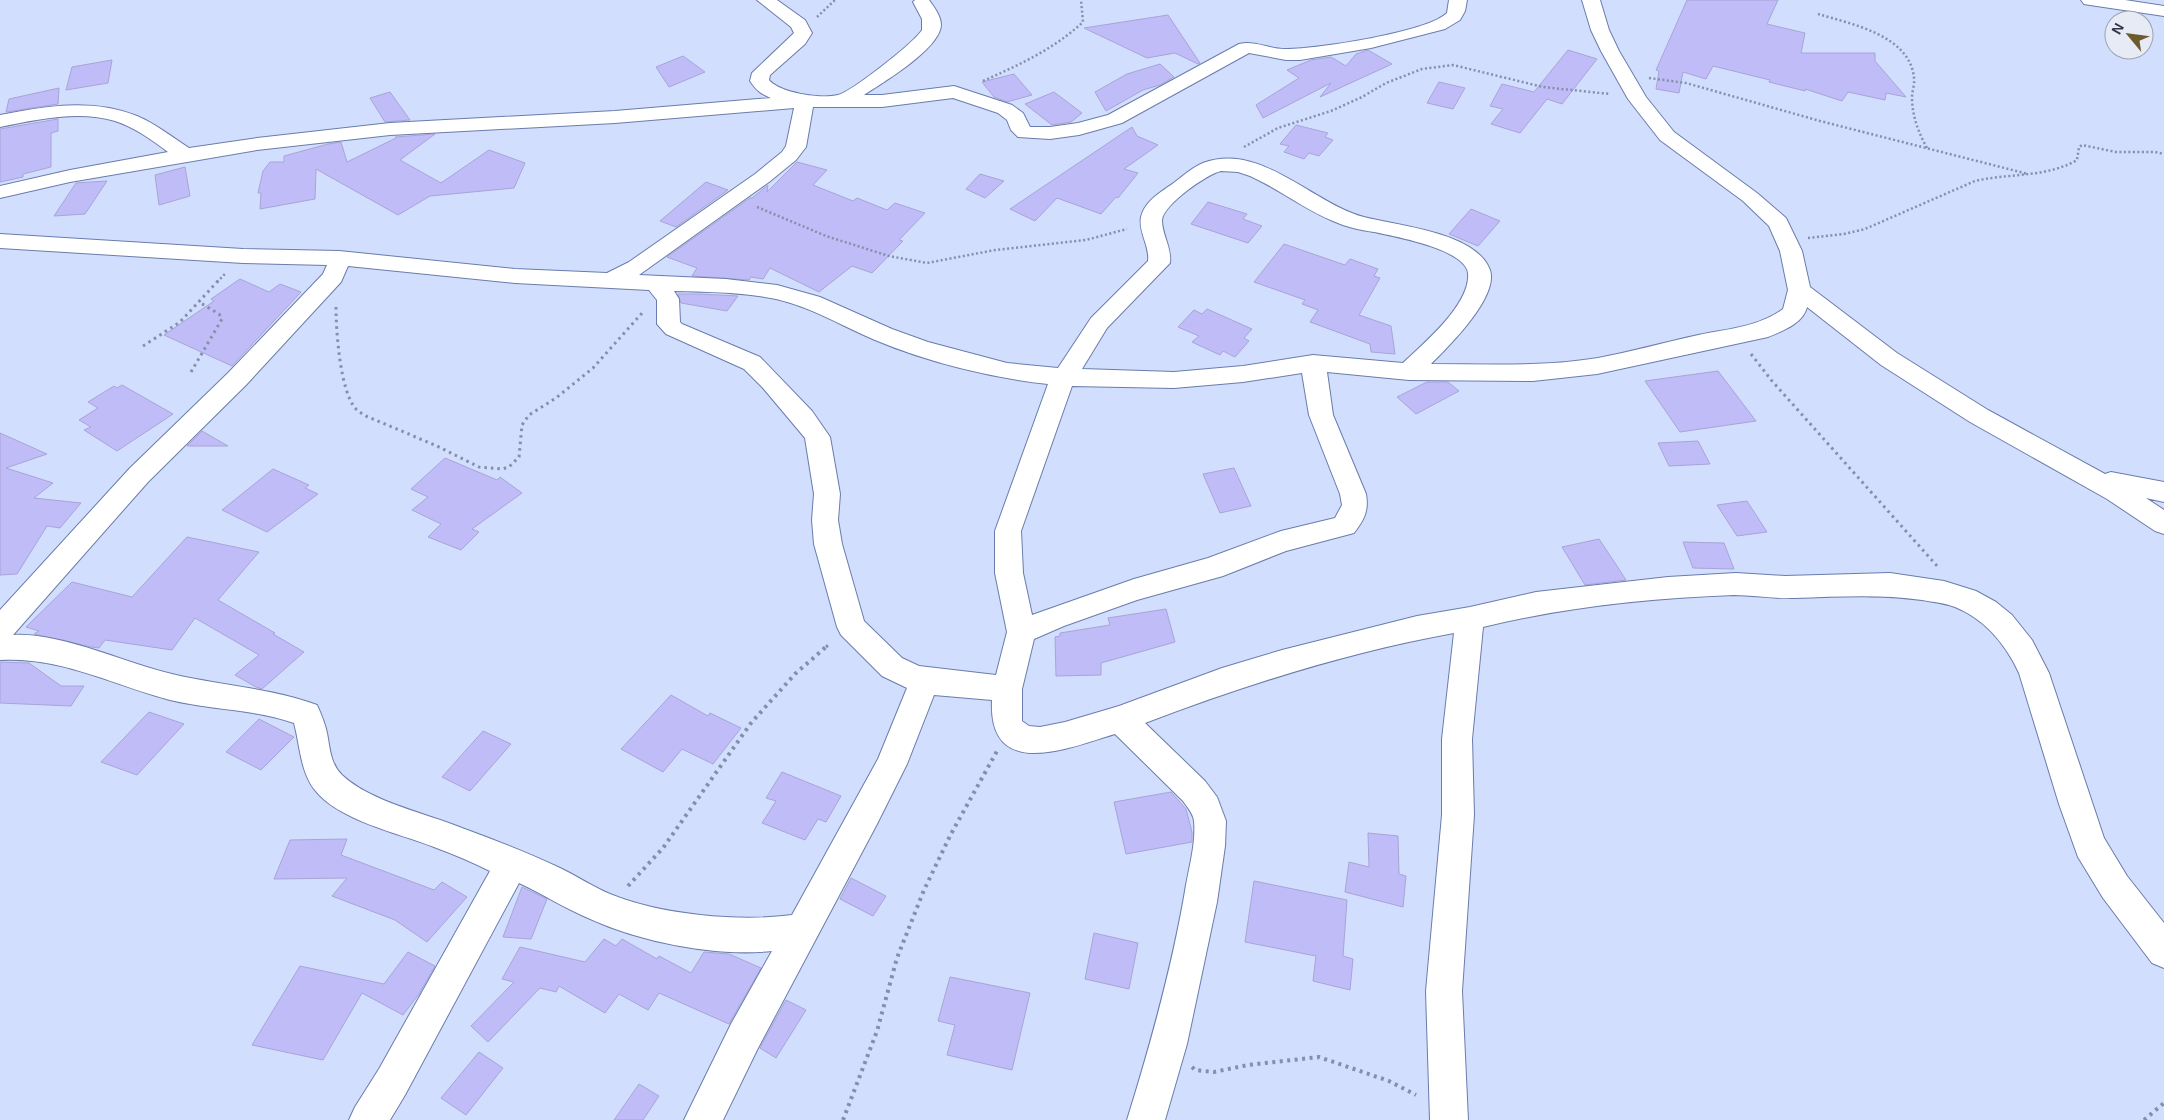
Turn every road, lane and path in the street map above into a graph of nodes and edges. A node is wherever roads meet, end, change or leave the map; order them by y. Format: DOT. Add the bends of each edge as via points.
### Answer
graph roads {
  1 [pos="766,0"];
  2 [pos="1081,0"];
  3 [pos="1458,0"];
  4 [pos="1591,0"];
  5 [pos="2090,0"];
  6 [pos="922,2"];
  7 [pos="2164,12"];
  8 [pos="1818,14"];
  9 [pos="1626,77"];
  10 [pos="954,92"];
  11 [pos="1638,99"];
  12 [pos="844,100"];
  13 [pos="800,101"];
  14 [pos="0,121"];
  15 [pos="1927,148"];
  16 [pos="2164,154"];
  17 [pos="185,155"];
  18 [pos="1220,165"];
  19 [pos="2028,174"];
  20 [pos="0,192"];
  21 [pos="735,196"];
  22 [pos="1152,215"];
  23 [pos="1786,240"];
  24 [pos="0,241"];
  25 [pos="243,256"];
  26 [pos="336,268"];
  27 [pos="613,279"];
  28 [pos="1799,290"];
  29 [pos="662,291"];
  30 [pos="199,302"];
  31 [pos="1736,336"];
  32 [pos="143,346"];
  33 [pos="1313,363"];
  34 [pos="191,372"];
  35 [pos="1409,372"];
  36 [pos="1064,377"];
  37 [pos="2084,475"];
  38 [pos="2164,492"];
  39 [pos="2164,524"];
  40 [pos="1966,599"];
  41 [pos="1470,619"];
  42 [pos="852,627"];
  43 [pos="0,630"];
  44 [pos="1022,632"];
  45 [pos="0,648"];
  46 [pos="924,681"];
  47 [pos="1007,689"];
  48 [pos="1120,719"];
  49 [pos="1009,729"];
  50 [pos="512,864"];
  51 [pos="609,910"];
  52 [pos="802,930"];
  53 [pos="2164,951"];
  54 [pos="1168,1044"];
  55 [pos="2164,1103"];
  56 [pos="1449,1116"];
  57 [pos="368,1120"];
  58 [pos="703,1120"];
  59 [pos="843,1120"];
  60 [pos="1146,1120"];
  61 [pos="2144,1120"];
  1 -- 13 [label="street" via="799,24 803,32 799,40 761,73 759,81 766,90"];
  2 -- 10 [label="path" via="1083,22 1076,29 1034,56"];
  3 -- 10 [label="street" via="1459,8 1450,20 1394,38 1287,55 1245,48 1116,119 1079,129 1025,133 1016,117 1005,109"];
  4 -- 9 [label="street" via="1600,30"];
  5 -- 7 [label="street"];
  6 -- 12 [label="street" via="932,18 931,30 922,44"];
  8 -- 15 [label="path" via="1884,38 1905,54 1914,79 1913,112"];
  9 -- 11 [label="street"];
  9 -- 15 [label="path" via="1686,83"];
  10 -- 12 [label="street" via="882,100"];
  11 -- 18 [label="path" via="1543,87 1453,65 1422,69 1331,111 1278,128"];
  11 -- 23 [label="street" via="1667,136 1767,211 1778,223"];
  12 -- 13 [label="street"];
  13 -- 17 [label="street" via="615,117 390,129"];
  13 -- 21 [label="street" via="804,108 794,151"];
  14 -- 17 [label="street" via="40,113 103,113 137,124"];
  15 -- 19 [label="path"];
  16 -- 19 [label="path" via="2116,152 2082,145 2077,160 2067,167"];
  17 -- 20 [label="street"];
  18 -- 22 [label="street" via="1198,174 1160,203"];
  18 -- 35 [label="street" via="1262,175 1346,219 1423,237 1472,258 1479,271 1475,294 1457,321"];
  19 -- 23 [label="path" via="1963,185 1865,229"];
  21 -- 22 [label="path" via="826,236 889,256 926,263 995,250 1086,240 1123,231"];
  21 -- 27 [label="street" via="636,267"];
  22 -- 36 [label="street" via="1159,263 1100,323"];
  23 -- 28 [label="street"];
  24 -- 25 [label="street"];
  25 -- 26 [label="street"];
  25 -- 30 [label="path"];
  26 -- 27 [label="street"];
  26 -- 29 [label="path" via="336,327 346,391 356,409 486,468 502,469 514,463 520,454 522,425 529,415 593,368 645,310 662,300"];
  26 -- 43 [label="street" via="236,378 139,475"];
  27 -- 29 [label="street"];
  28 -- 31 [label="street" via="1794,312 1778,324"];
  28 -- 37 [label="street" via="1889,358 1979,416"];
  29 -- 36 [label="street" via="726,286 777,292 812,302 921,348 1007,371"];
  29 -- 42 [label="street" via="669,324 674,330 752,363 803,417 817,437 827,494 825,520 828,544"];
  30 -- 32 [label="path" via="180,322"];
  30 -- 34 [label="path" via="220,314 222,319"];
  31 -- 35 [label="street" via="1597,366 1533,373"];
  31 -- 40 [label="path" via="1772,381"];
  33 -- 35 [label="street"];
  33 -- 36 [label="street" via="1244,374 1174,380"];
  33 -- 44 [label="street" via="1321,415 1353,494 1352,516 1344,526 1282,542 1213,568 1134,590"];
  36 -- 44 [label="street" via="1008,531 1009,573"];
  37 -- 38 [label="street"];
  37 -- 39 [label="street"];
  40 -- 41 [label="street" via="1944,592 1890,584 1785,587 1736,584 1556,600"];
  40 -- 53 [label="street" via="2002,623 2022,649 2034,672 2090,846 2115,887"];
  41 -- 48 [label="street" via="1416,628 1282,662"];
  41 -- 56 [label="street" via="1457,740 1458,815 1444,991"];
  42 -- 46 [label="street" via="892,667"];
  42 -- 51 [label="path" via="795,674 752,723 663,848"];
  44 -- 47 [label="street"];
  45 -- 50 [label="street" via="49,652 172,687 287,706 306,714 312,726 317,767 331,786 379,811"];
  46 -- 47 [label="street"];
  46 -- 52 [label="street" via="866,814"];
  47 -- 49 [label="street"];
  48 -- 49 [label="street" via="1040,741 1022,738"];
  48 -- 54 [label="street" via="1194,792 1206,807 1210,821 1200,902"];
  49 -- 59 [label="path" via="924,890 898,958 877,1031"];
  50 -- 51 [label="street"];
  50 -- 57 [label="street"];
  51 -- 52 [label="street" via="652,922 721,933 759,935"];
  52 -- 58 [label="street"];
  54 -- 56 [label="path" via="1195,1070 1214,1072 1319,1057 1389,1081"];
  54 -- 60 [label="street"];
  55 -- 61 [label="path"];
}
